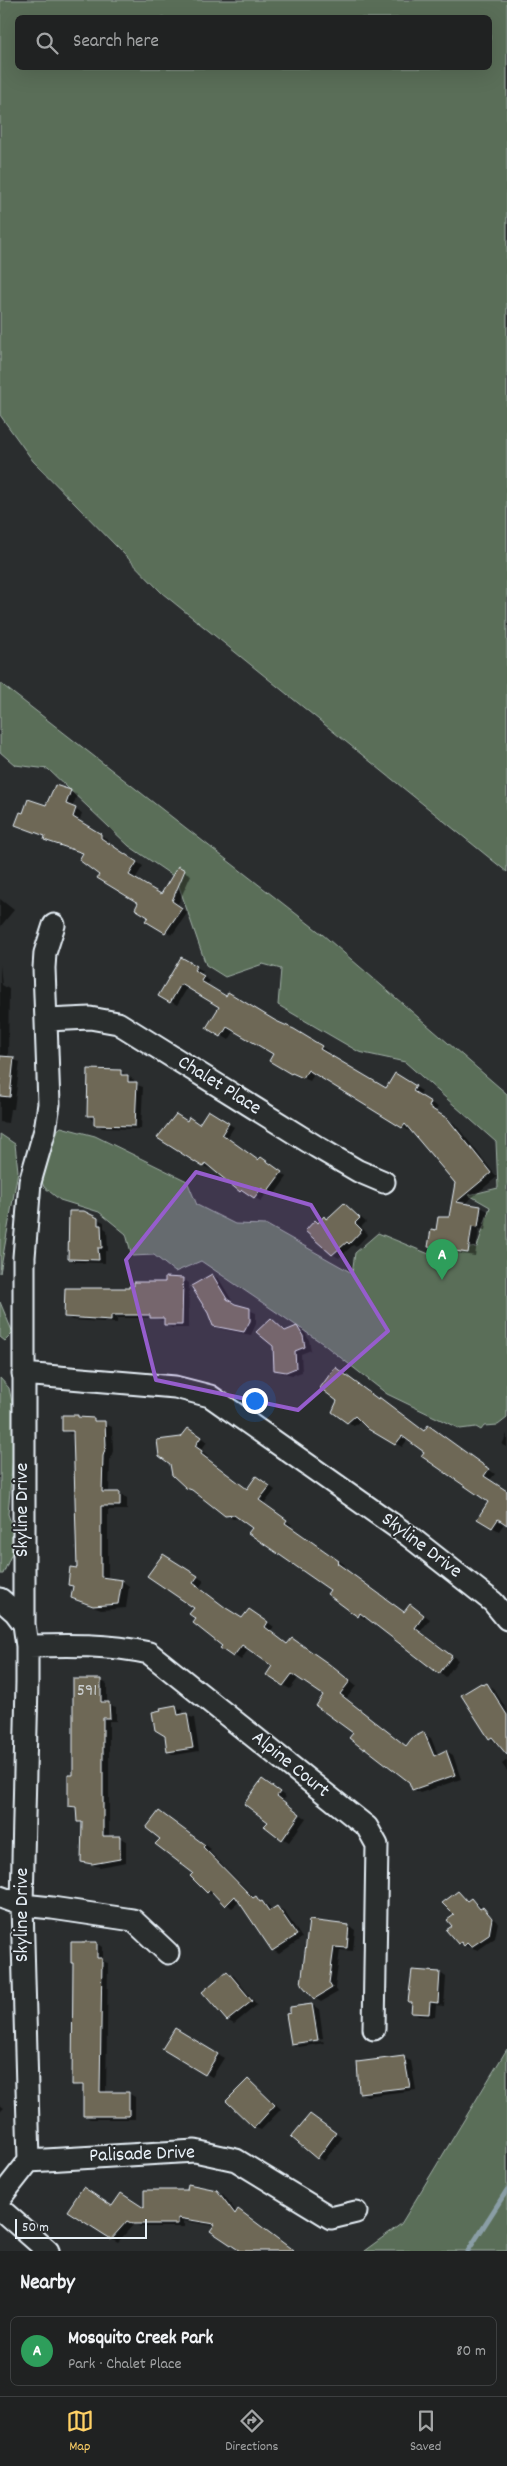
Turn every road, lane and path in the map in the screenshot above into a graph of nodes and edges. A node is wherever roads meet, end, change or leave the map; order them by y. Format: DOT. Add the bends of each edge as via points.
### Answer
graph roads {
  1 [pos="54,925"];
  2 [pos="47,1020"];
  3 [pos="384,1182"];
  4 [pos="22,1374"];
  5 [pos="0,1599"];
  6 [pos="507,1619"];
  7 [pos="24,1624"];
  8 [pos="27,1646"];
  9 [pos="0,1897"];
  10 [pos="22,1906"];
  11 [pos="168,1953"];
  12 [pos="374,2029"];
  13 [pos="30,2161"];
  14 [pos="0,2198"];
  15 [pos="0,2209"];
  16 [pos="356,2212"];
  17 [pos="48,2251"];
  1 -- 2 [label="street" via="45,953"];
  2 -- 3 [label="street, Chalet Place" via="90,1018 118,1023 317,1147"];
  2 -- 4 [label="street" via="49,1104 27,1207"];
  4 -- 6 [label="street, Skyline Drive" via="175,1387 210,1396 409,1536 493,1602"];
  4 -- 7 [label="street, Skyline Drive"];
  5 -- 7 [label="street"];
  7 -- 8 [label="street, Skyline Drive"];
  8 -- 10 [label="street, Skyline Drive"];
  8 -- 12 [label="street, Alpine Court" via="120,1646 149,1653 367,1827 377,1845"];
  9 -- 10 [label="street"];
  10 -- 11 [label="street" via="133,1920"];
  10 -- 13 [label="street, Skyline Drive"];
  13 -- 14 [label="street"];
  13 -- 16 [label="street, Palisade Drive" via="195,2151 236,2160 331,2218"];
  15 -- 17 [label="street"];
}
